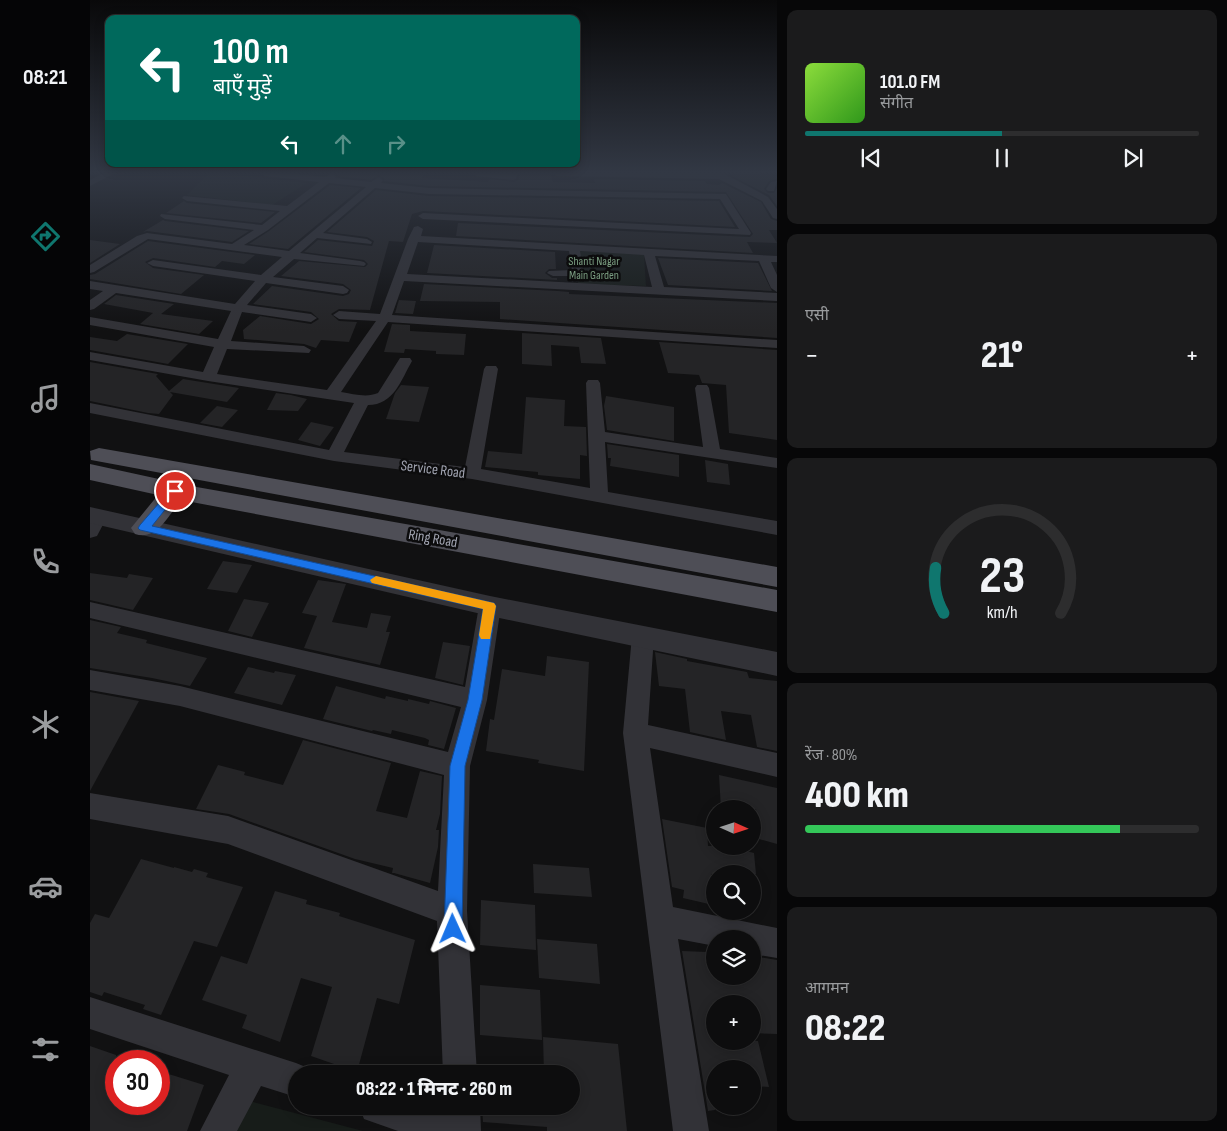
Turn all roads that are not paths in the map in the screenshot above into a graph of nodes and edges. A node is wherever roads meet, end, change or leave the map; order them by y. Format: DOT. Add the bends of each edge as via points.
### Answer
graph roads {
  1 [pos="246,226"];
  2 [pos="267,226"];
  3 [pos="325,226"];
  4 [pos="418,226"];
  5 [pos="666,226"];
  6 [pos="741,226"];
  7 [pos="264,228"];
  8 [pos="315,235"];
  9 [pos="413,239"];
  10 [pos="368,242"];
  11 [pos="234,247"];
  12 [pos="574,248"];
  13 [pos="649,252"];
  14 [pos="292,255"];
  15 [pos="763,258"];
  16 [pos="777,259"];
  17 [pos="154,263"];
  18 [pos="360,264"];
  19 [pos="90,270"];
  20 [pos="403,271"];
  21 [pos="578,274"];
  22 [pos="263,279"];
  23 [pos="90,285"];
  24 [pos="578,287"];
  25 [pos="114,288"];
  26 [pos="777,288"];
  27 [pos="343,290"];
  28 [pos="658,291"];
  29 [pos="777,298"];
  30 [pos="90,306"];
  31 [pos="238,308"];
  32 [pos="339,315"];
  33 [pos="311,318"];
  34 [pos="384,319"];
  35 [pos="90,321"];
  36 [pos="221,344"];
  37 [pos="777,344"];
  38 [pos="304,350"];
  39 [pos="90,356"];
  40 [pos="405,361"];
  41 [pos="491,369"];
  42 [pos="208,377"];
  43 [pos="593,382"];
  44 [pos="702,388"];
  45 [pos="332,394"];
  46 [pos="363,400"];
  47 [pos="90,408"];
  48 [pos="597,436"];
  49 [pos="90,453"];
  50 [pos="712,454"];
  51 [pos="334,456"];
  52 [pos="777,463"];
  53 [pos="90,472"];
  54 [pos="472,473"];
  55 [pos="175,491"];
  56 [pos="599,497"];
  57 [pos="93,521"];
  58 [pos="144,528"];
  59 [pos="777,528"];
  60 [pos="777,578"];
  61 [pos="777,601"];
  62 [pos="490,606"];
  63 [pos="90,610"];
  64 [pos="643,636"];
  65 [pos="777,664"];
  66 [pos="90,680"];
  67 [pos="475,700"];
  68 [pos="635,733"];
  69 [pos="777,765"];
  70 [pos="457,766"];
  71 [pos="90,806"];
  72 [pos="452,911"];
  73 [pos="660,920"];
  74 [pos="777,943"];
  75 [pos="90,1014"];
  76 [pos="460,1065"];
  77 [pos="253,1066"];
  78 [pos="288,1077"];
  79 [pos="404,1115"];
  80 [pos="462,1115"];
  81 [pos="218,1131"];
  82 [pos="452,1131"];
  83 [pos="463,1131"];
  84 [pos="692,1131"];
  1 -- 7 [label="street"];
  2 -- 7 [label="street"];
  3 -- 8 [label="street"];
  4 -- 9 [label="street"];
  5 -- 6 [label="street" via="746,233"];
  7 -- 11 [label="street"];
  8 -- 10 [label="street"];
  8 -- 14 [label="street"];
  9 -- 12 [label="street"];
  9 -- 20 [label="street"];
  11 -- 14 [label="street"];
  11 -- 19 [label="street" via="147,236"];
  12 -- 13 [label="street"];
  12 -- 21 [label="street"];
  13 -- 15 [label="street"];
  13 -- 28 [label="street"];
  14 -- 18 [label="street"];
  14 -- 22 [label="street"];
  15 -- 16 [label="street"];
  15 -- 26 [label="street"];
  17 -- 22 [label="street"];
  20 -- 21 [label="street"];
  20 -- 24 [label="street"];
  20 -- 34 [label="street"];
  21 -- 24 [label="street"];
  22 -- 27 [label="street"];
  22 -- 31 [label="street"];
  23 -- 25 [label="street"];
  24 -- 28 [label="street"];
  25 -- 30 [label="street"];
  25 -- 31 [label="street"];
  28 -- 29 [label="street"];
  31 -- 33 [label="street"];
  31 -- 36 [label="street"];
  32 -- 34 [label="street"];
  34 -- 37 [label="street"];
  34 -- 45 [label="street"];
  35 -- 36 [label="street"];
  36 -- 38 [label="street"];
  36 -- 42 [label="street"];
  39 -- 42 [label="street"];
  40 -- 46 [label="street" via="384,396"];
  41 -- 54 [label="street"];
  42 -- 45 [label="street"];
  43 -- 48 [label="street"];
  44 -- 50 [label="street"];
  45 -- 46 [label="street"];
  46 -- 51 [label="street"];
  47 -- 51 [label="street, Service Road"];
  48 -- 50 [label="street"];
  48 -- 56 [label="street"];
  49 -- 60 [label="main road, Ring Road"];
  50 -- 52 [label="street"];
  51 -- 54 [label="street, Service Road"];
  53 -- 55 [label="main road, Ring Road"];
  54 -- 56 [label="street, Service Road"];
  55 -- 58 [label="main road"];
  55 -- 61 [label="main road, Ring Road"];
  56 -- 59 [label="street, Service Road"];
  57 -- 58 [label="street"];
  58 -- 62 [label="street"];
  62 -- 64 [label="street"];
  62 -- 67 [label="street"];
  63 -- 67 [label="street"];
  64 -- 65 [label="street"];
  64 -- 68 [label="street"];
  66 -- 70 [label="street" via="180,696"];
  67 -- 70 [label="street"];
  68 -- 69 [label="street"];
  68 -- 73 [label="street"];
  70 -- 72 [label="street"];
  71 -- 72 [label="street" via="228,830"];
  72 -- 76 [label="street"];
  73 -- 74 [label="street"];
  73 -- 84 [label="street"];
  75 -- 77 [label="street"];
  77 -- 78 [label="street"];
  77 -- 81 [label="street"];
  79 -- 82 [label="street"];
  80 -- 83 [label="street"];
}
